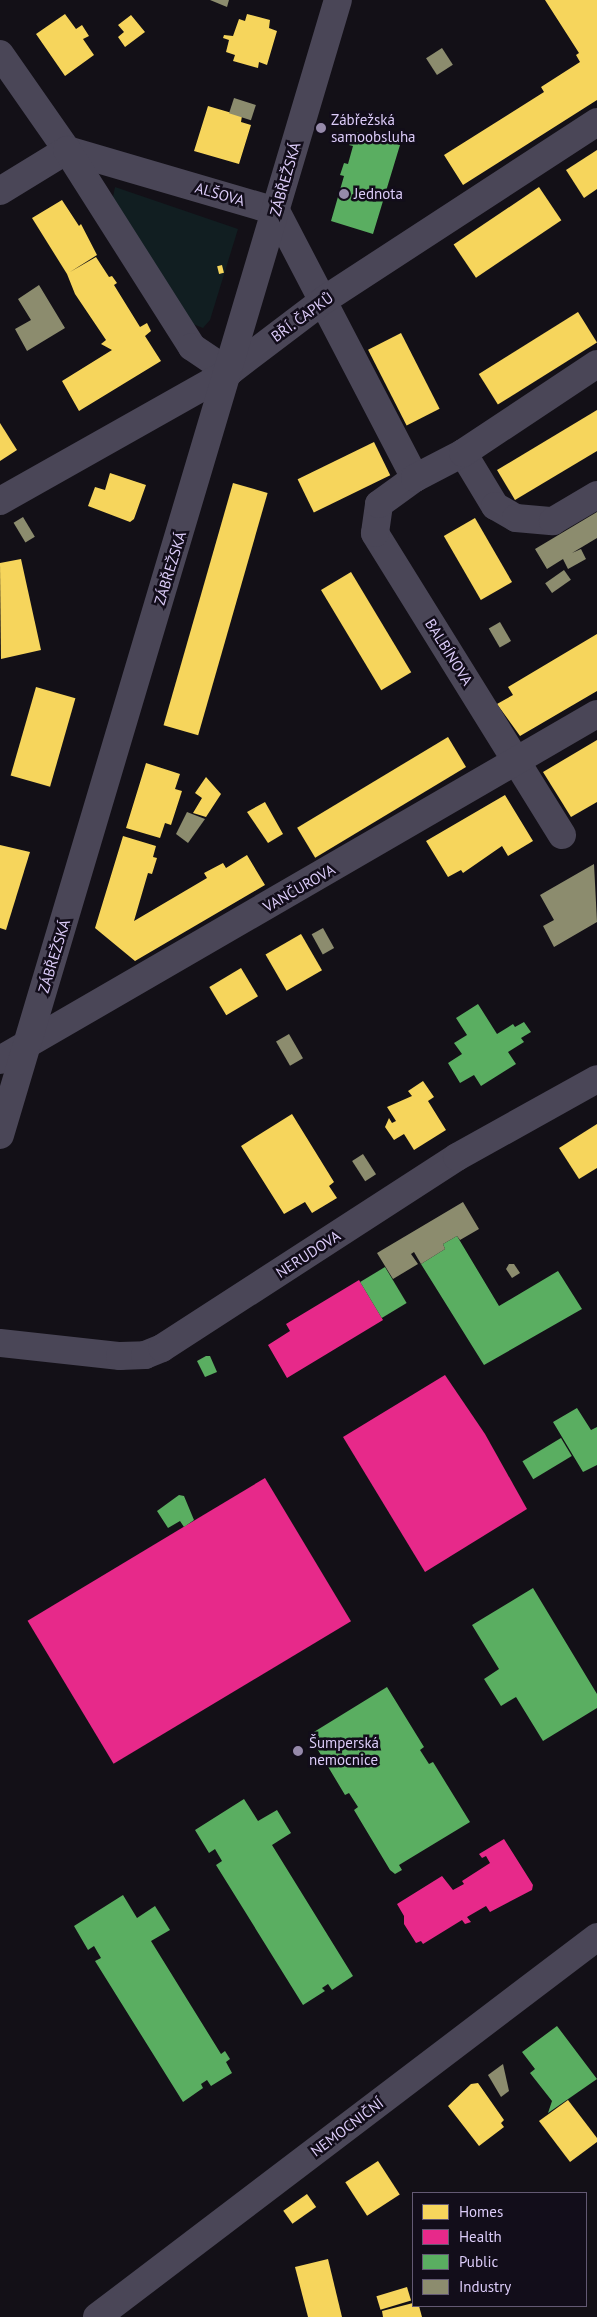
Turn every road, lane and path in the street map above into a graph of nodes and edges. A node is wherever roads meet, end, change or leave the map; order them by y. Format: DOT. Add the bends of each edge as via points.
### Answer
graph roads {
  1 [pos="338,0"];
  2 [pos="0,54"];
  3 [pos="597,122"];
  4 [pos="67,150"];
  5 [pos="0,190"];
  6 [pos="276,211"];
  7 [pos="324,300"];
  8 [pos="595,371"];
  9 [pos="229,372"];
  10 [pos="463,453"];
  11 [pos="415,478"];
  12 [pos="597,495"];
  13 [pos="0,501"];
  14 [pos="597,714"];
  15 [pos="516,762"];
  16 [pos="562,835"];
  17 [pos="27,1046"];
  18 [pos="0,1060"];
  19 [pos="597,1079"];
  20 [pos="0,1135"];
  21 [pos="0,1342"];
  22 [pos="597,1937"];
  23 [pos="97,2317"];
  1 -- 6 [label="street, ZÁBŘEŽSKÁ"];
  2 -- 4 [label="street"];
  3 -- 7 [label="street, BŘÍ. ČAPKŮ"];
  4 -- 5 [label="street"];
  4 -- 6 [label="street, ALŠOVA"];
  4 -- 9 [label="street" via="192,347"];
  6 -- 7 [label="street"];
  6 -- 9 [label="street, ZÁBŘEŽSKÁ"];
  7 -- 9 [label="street, BŘÍ. ČAPKŮ"];
  7 -- 11 [label="street"];
  8 -- 10 [label="street, BALBÍNOVA"];
  9 -- 13 [label="street, BŘÍ. ČAPKŮ"];
  9 -- 17 [label="street, ZÁBŘEŽSKÁ"];
  10 -- 11 [label="street, BALBÍNOVA"];
  10 -- 12 [label="street" via="495,506 516,518 553,521"];
  11 -- 15 [label="street, BALBÍNOVA" via="379,504 375,533"];
  14 -- 15 [label="street, VANČUROVA"];
  15 -- 16 [label="street, BALBÍNOVA"];
  15 -- 17 [label="street, VANČUROVA"];
  17 -- 18 [label="street, VANČUROVA"];
  17 -- 20 [label="street, ZÁBŘEŽSKÁ"];
  19 -- 21 [label="street, NERUDOVA" via="457,1157 162,1348 145,1355 120,1356"];
  22 -- 23 [label="street, NEMOCNIČNÍ"];
}
